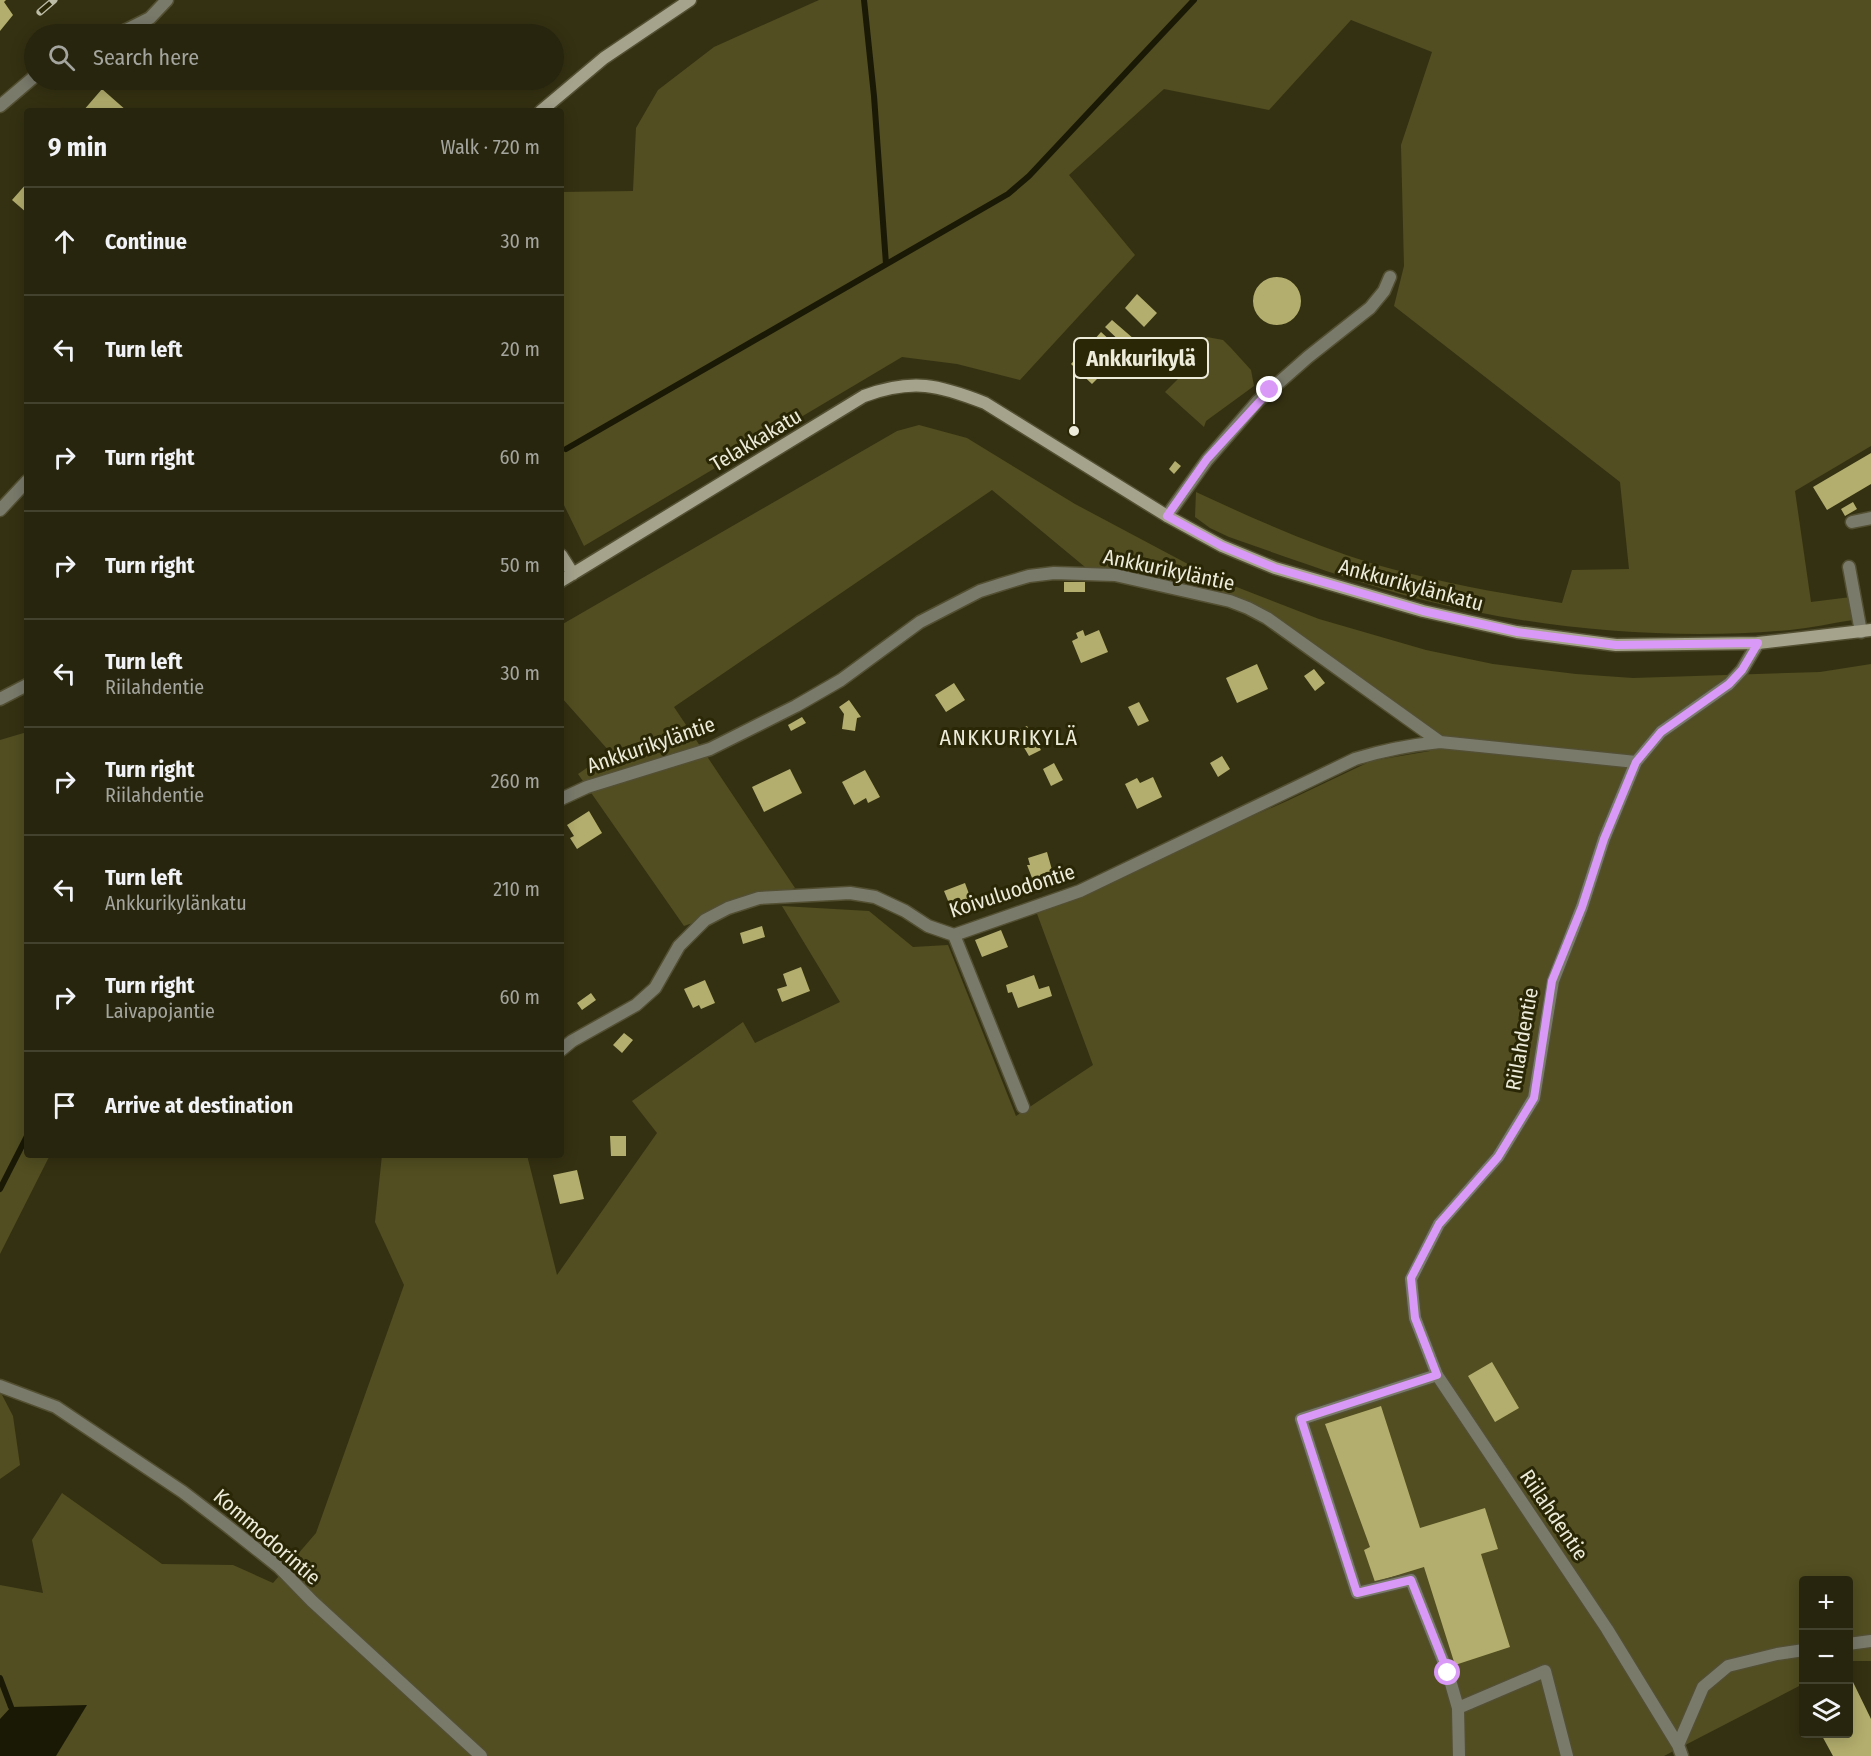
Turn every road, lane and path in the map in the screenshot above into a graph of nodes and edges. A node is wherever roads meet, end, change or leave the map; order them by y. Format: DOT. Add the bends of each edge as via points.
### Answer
graph roads {
  1 [pos="167,0"];
  2 [pos="690,0"];
  3 [pos="138,24"];
  4 [pos="24,86"];
  5 [pos="0,106"];
  6 [pos="545,108"];
  7 [pos="1390,277"];
  8 [pos="985,403"];
  9 [pos="24,484"];
  10 [pos="0,510"];
  11 [pos="1167,516"];
  12 [pos="1871,518"];
  13 [pos="1852,522"];
  14 [pos="564,560"];
  15 [pos="1849,567"];
  16 [pos="573,574"];
  17 [pos="564,579"];
  18 [pos="1866,631"];
  19 [pos="1758,643"];
  20 [pos="24,687"];
  21 [pos="0,699"];
  22 [pos="1440,742"];
  23 [pos="1636,762"];
  24 [pos="564,798"];
  25 [pos="954,935"];
  26 [pos="564,1048"];
  27 [pos="1023,1107"];
  28 [pos="1437,1375"];
  29 [pos="0,1386"];
  30 [pos="1871,1641"];
  31 [pos="1853,1643"];
  32 [pos="1799,1651"];
  33 [pos="1458,1708"];
  34 [pos="1680,1751"];
  35 [pos="481,1756"];
  36 [pos="1459,1756"];
  37 [pos="1567,1756"];
  1 -- 3 [label="street" via="150,18"];
  2 -- 6 [label="street" via="604,58"];
  4 -- 5 [label="street"];
  7 -- 11 [label="street" via="1370,308 1258,401 1207,459"];
  8 -- 11 [label="street, Ankkurikylänkatu"];
  8 -- 16 [label="street, Telakkakatu" via="952,390 926,386 886,388 864,396"];
  9 -- 10 [label="street"];
  11 -- 19 [label="street, Ankkurikylänkatu" via="1222,546 1275,568 1413,608 1517,632 1616,645"];
  12 -- 13 [label="street"];
  14 -- 16 [label="street"];
  15 -- 18 [label="street"];
  16 -- 17 [label="street, Telakkakatu"];
  18 -- 19 [label="street, Ankkurikylänkatu"];
  19 -- 23 [label="street, Riilahdentie" via="1729,684 1661,732"];
  20 -- 21 [label="street"];
  22 -- 23 [label="street"];
  22 -- 24 [label="street, Ankkurikyläntie" via="1248,608 1115,575 1054,573 980,591 920,622 841,680 710,749"];
  22 -- 25 [label="street, Koivuluodontie" via="1407,745 1355,759 1080,891"];
  23 -- 28 [label="street, Riilahdentie" via="1552,981 1534,1098 1498,1157 1439,1224 1411,1278 1415,1318"];
  25 -- 26 [label="street, Koivuluodontie" via="928,926 875,897 850,893 759,898 705,920 679,945 655,988 636,1005"];
  25 -- 27 [label="street"];
  28 -- 33 [label="street" via="1301,1419 1357,1593 1411,1580"];
  28 -- 34 [label="street, Riilahdentie" via="1607,1629"];
  29 -- 35 [label="street, Kommodorintie" via="56,1407 192,1498 279,1567"];
  30 -- 31 [label="street"];
  32 -- 34 [label="street" via="1728,1666 1703,1687"];
  33 -- 36 [label="street"];
  33 -- 37 [label="street" via="1545,1671"];
}
